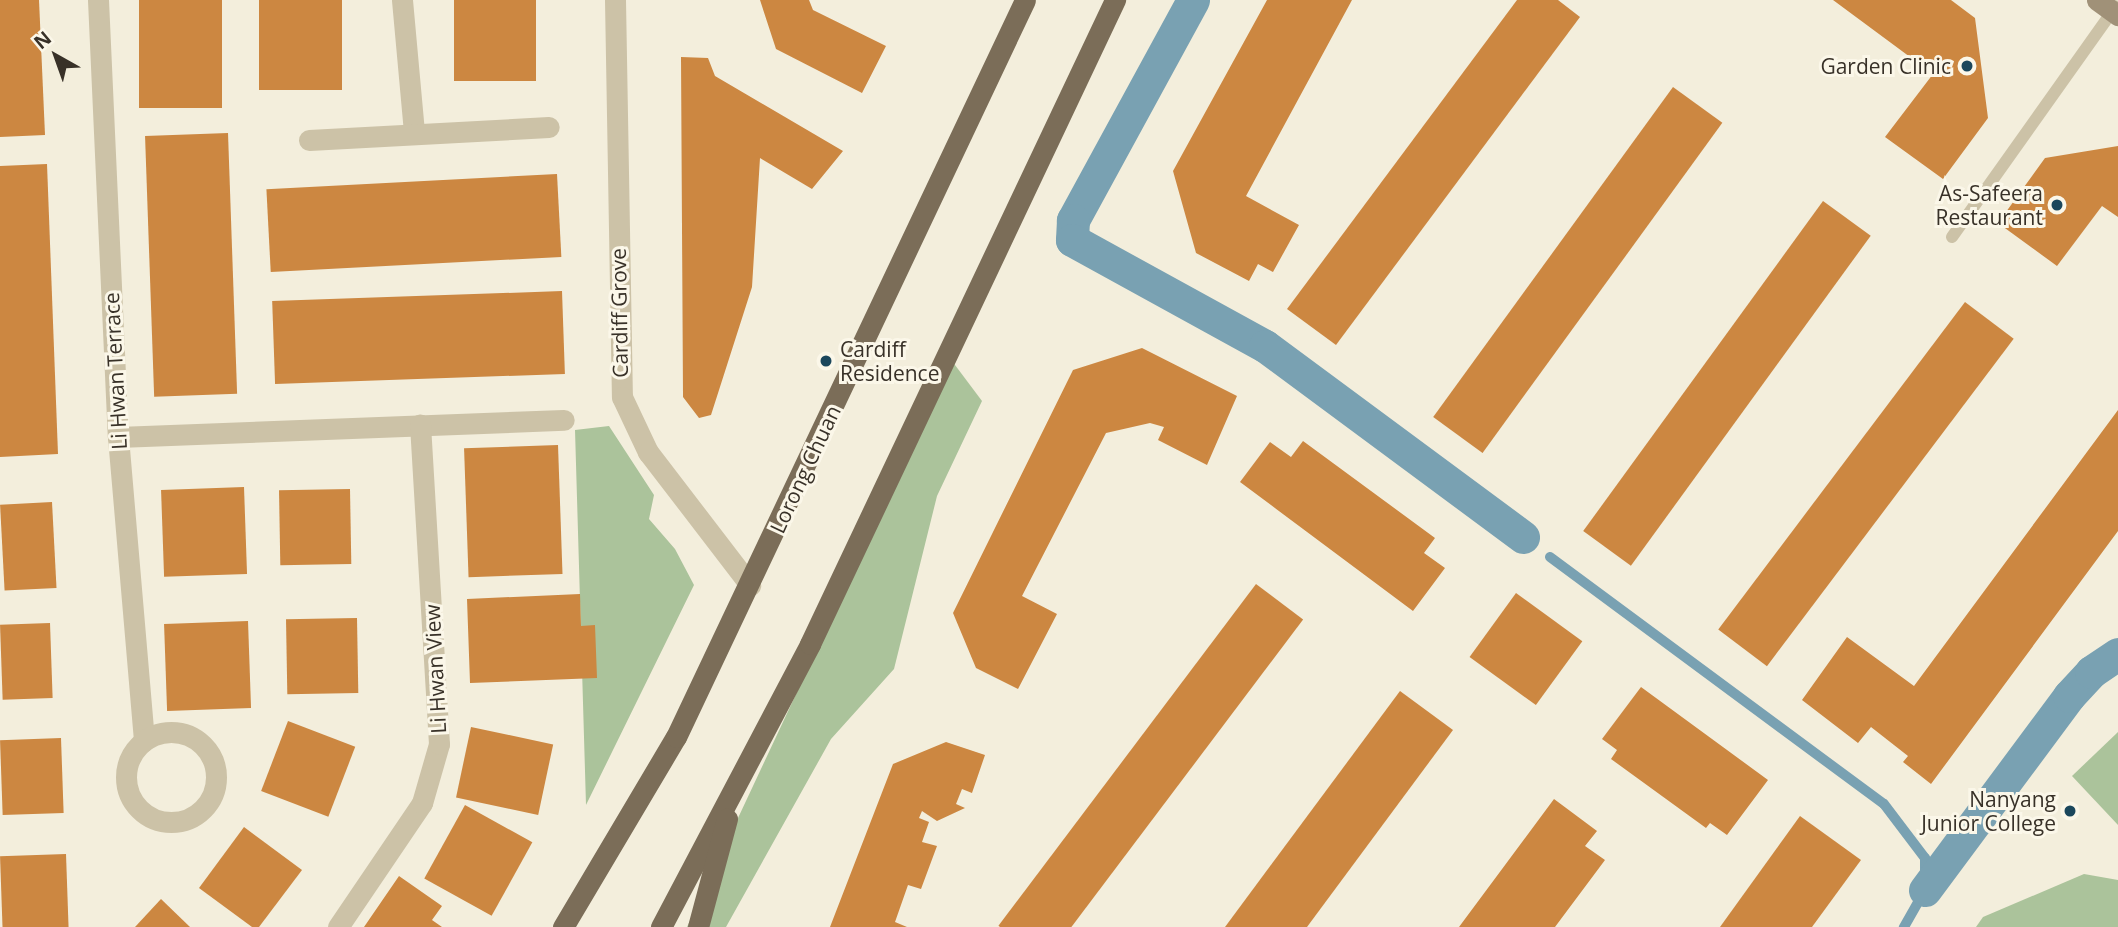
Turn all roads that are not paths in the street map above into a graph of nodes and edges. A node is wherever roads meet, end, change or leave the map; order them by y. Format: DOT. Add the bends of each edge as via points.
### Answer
graph roads {
  1 [pos="98,0"];
  2 [pos="402,0"];
  3 [pos="615,0"];
  4 [pos="1025,0"];
  5 [pos="1115,0"];
  6 [pos="2111,7"];
  7 [pos="549,127"];
  8 [pos="414,132"];
  9 [pos="309,140"];
  10 [pos="1952,237"];
  11 [pos="564,420"];
  12 [pos="419,425"];
  13 [pos="118,438"];
  14 [pos="750,585"];
  15 [pos="144,741"];
  16 [pos="736,783"];
  17 [pos="338,927"];
  18 [pos="563,927"];
  19 [pos="661,927"];
  20 [pos="698,927"];
  1 -- 13 [label="street, Li Hwan Terrace"];
  2 -- 8 [label="street"];
  3 -- 14 [label="street, Cardiff Grove" via="622,397 648,452"];
  4 -- 14 [label="main road, Lorong Chuan"];
  5 -- 16 [label="main road" via="810,644"];
  6 -- 10 [label="lane"];
  7 -- 8 [label="street"];
  8 -- 9 [label="street"];
  11 -- 12 [label="street"];
  12 -- 13 [label="street"];
  12 -- 17 [label="street, Li Hwan View" via="439,744 422,803"];
  13 -- 15 [label="street, Li Hwan Terrace"];
  14 -- 18 [label="main road, Lorong Chuan" via="676,737"];
  15 -- 15 [label="street" via="162,733 180,733 197,740 210,755 216,772 214,791 190,818 152,819 137,808 128,792 126,773 132,755"];
  16 -- 19 [label="main road"];
  16 -- 20 [label="main road"];
}
